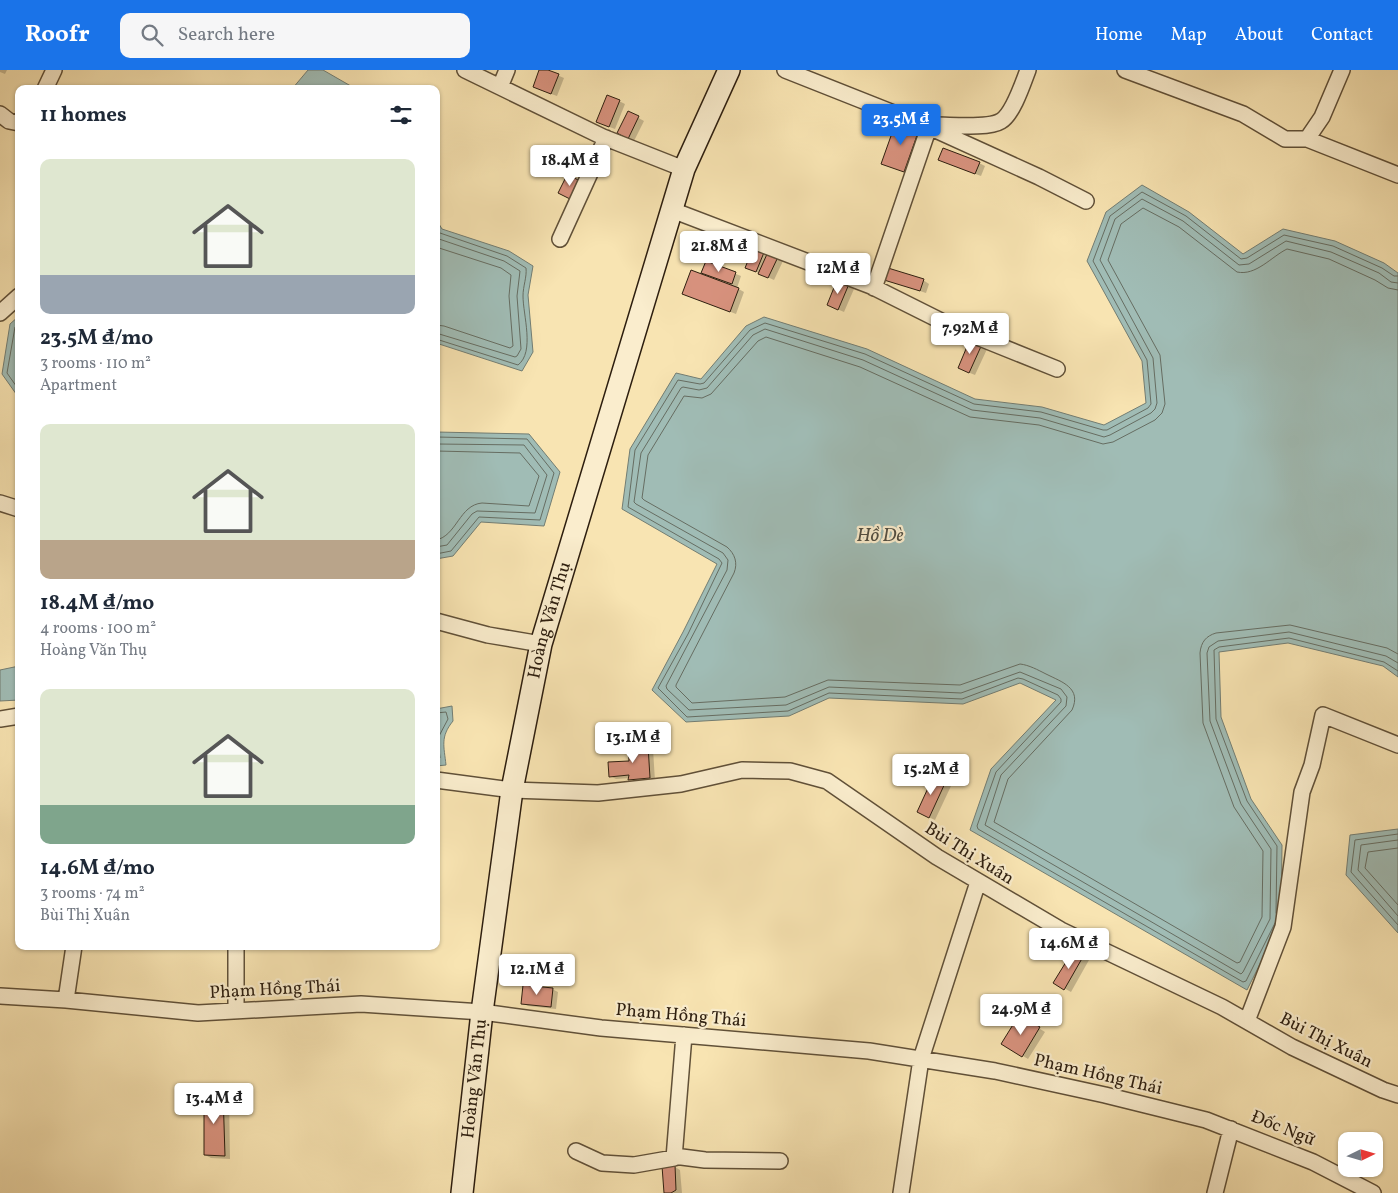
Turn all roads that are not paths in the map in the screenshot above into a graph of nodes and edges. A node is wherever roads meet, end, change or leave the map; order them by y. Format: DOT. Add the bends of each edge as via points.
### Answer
graph roads {
  1 [pos="54,70"];
  2 [pos="465,70"];
  3 [pos="507,70"];
  4 [pos="730,70"];
  5 [pos="785,70"];
  6 [pos="1028,70"];
  7 [pos="1125,70"];
  8 [pos="1342,70"];
  9 [pos="1150,75"];
  10 [pos="47,85"];
  11 [pos="500,87"];
  12 [pos="0,114"];
  13 [pos="15,122"];
  14 [pos="929,127"];
  15 [pos="606,138"];
  16 [pos="1307,139"];
  17 [pos="684,169"];
  18 [pos="1398,176"];
  19 [pos="1086,202"];
  20 [pos="672,210"];
  21 [pos="560,239"];
  22 [pos="874,288"];
  23 [pos="15,300"];
  24 [pos="0,313"];
  25 [pos="1057,369"];
  26 [pos="0,503"];
  27 [pos="15,508"];
  28 [pos="440,622"];
  29 [pos="542,644"];
  30 [pos="15,717"];
  31 [pos="0,719"];
  32 [pos="1398,745"];
  33 [pos="440,781"];
  34 [pos="512,790"];
  35 [pos="978,882"];
  36 [pos="73,950"];
  37 [pos="236,950"];
  38 [pos="0,996"];
  39 [pos="66,1000"];
  40 [pos="236,1011"];
  41 [pos="482,1012"];
  42 [pos="1247,1021"];
  43 [pos="684,1034"];
  44 [pos="921,1059"];
  45 [pos="1398,1095"];
  46 [pos="1231,1129"];
  47 [pos="576,1151"];
  48 [pos="674,1156"];
  49 [pos="780,1161"];
  50 [pos="462,1193"];
  51 [pos="901,1193"];
  52 [pos="1215,1193"];
  53 [pos="1373,1193"];
  1 -- 10 [label="street"];
  2 -- 11 [label="street"];
  3 -- 11 [label="street"];
  4 -- 17 [label="main road, Hoàng Văn Thụ"];
  5 -- 14 [label="street"];
  6 -- 14 [label="street" via="1010,112 1001,121 986,125"];
  7 -- 9 [label="street"];
  8 -- 16 [label="street" via="1322,117"];
  9 -- 16 [label="street" via="1243,114 1286,139"];
  11 -- 15 [label="street"];
  12 -- 13 [label="street"];
  14 -- 19 [label="street"];
  14 -- 22 [label="street"];
  15 -- 17 [label="street"];
  15 -- 21 [label="street"];
  16 -- 18 [label="street"];
  17 -- 20 [label="main road, Hoàng Văn Thụ"];
  20 -- 22 [label="street"];
  20 -- 29 [label="main road, Hoàng Văn Thụ"];
  22 -- 25 [label="street" via="955,328"];
  23 -- 24 [label="street"];
  26 -- 27 [label="street"];
  28 -- 29 [label="street"];
  29 -- 34 [label="main road, Hoàng Văn Thụ"];
  30 -- 31 [label="street"];
  32 -- 42 [label="street" via="1323,714 1312,765 1302,792 1283,927"];
  33 -- 34 [label="street, Bùi Thị Xuân"];
  34 -- 35 [label="street, Bùi Thị Xuân" via="598,793 681,784 742,770 790,771 827,781 936,857"];
  34 -- 41 [label="main road, Hoàng Văn Thụ"];
  35 -- 42 [label="street, Bùi Thị Xuân" via="1061,930"];
  35 -- 44 [label="street"];
  36 -- 39 [label="street"];
  37 -- 40 [label="street"];
  38 -- 39 [label="street, Phạm Hồng Thái"];
  39 -- 40 [label="street, Phạm Hồng Thái" via="198,1012"];
  40 -- 41 [label="street, Phạm Hồng Thái" via="361,1004"];
  41 -- 43 [label="street, Phạm Hồng Thái" via="601,1028"];
  41 -- 50 [label="main road, Hoàng Văn Thụ"];
  42 -- 45 [label="street, Bùi Thị Xuân" via="1292,1047"];
  43 -- 44 [label="street, Phạm Hồng Thái" via="869,1051"];
  43 -- 48 [label="street"];
  44 -- 46 [label="street, Phạm Hồng Thái" via="1105,1095"];
  44 -- 51 [label="street"];
  46 -- 52 [label="street"];
  46 -- 53 [label="street, Đốc Ngữ" via="1313,1162"];
  47 -- 48 [label="street" via="602,1163 634,1165"];
  48 -- 49 [label="street" via="705,1160"];
}
